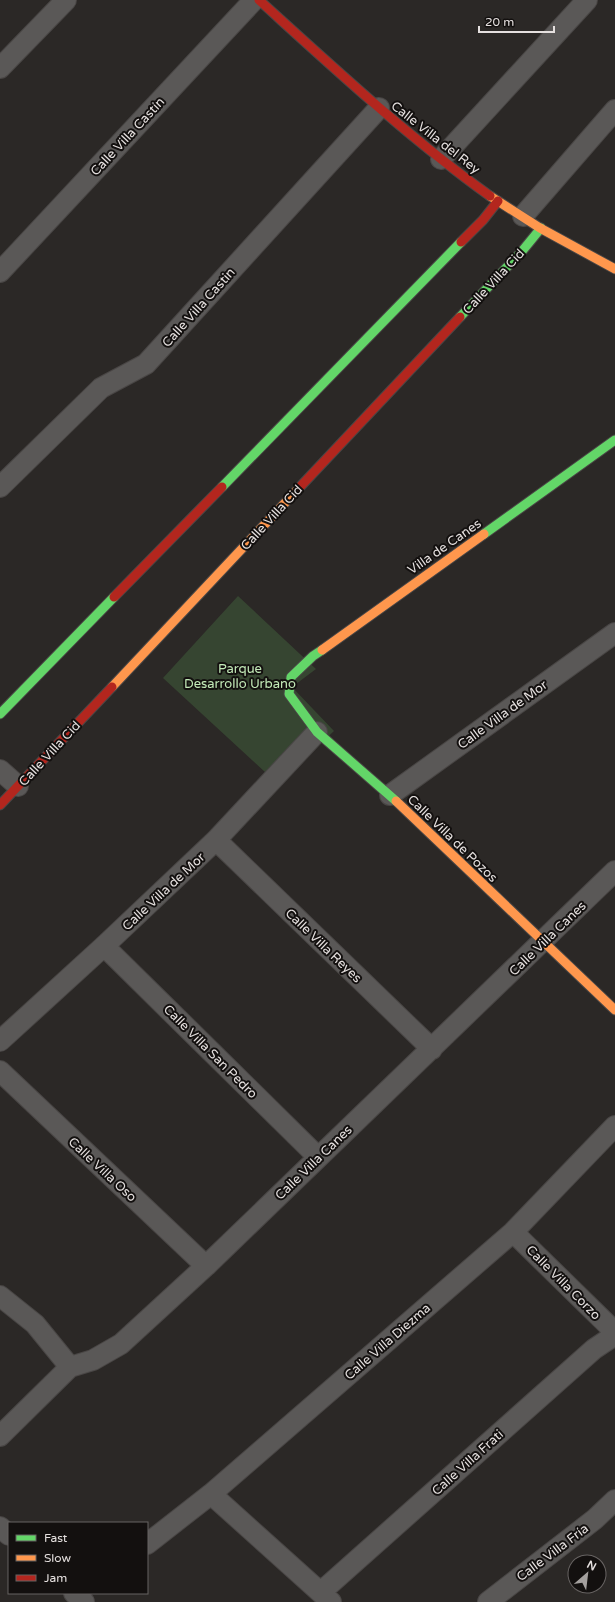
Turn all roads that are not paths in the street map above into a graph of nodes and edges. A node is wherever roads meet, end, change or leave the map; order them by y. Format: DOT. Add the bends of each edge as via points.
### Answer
graph roads {
  1 [pos="66,0"];
  2 [pos="254,0"];
  3 [pos="259,0"];
  4 [pos="587,0"];
  5 [pos="0,68"];
  6 [pos="379,108"];
  7 [pos="615,110"];
  8 [pos="441,159"];
  9 [pos="498,201"];
  10 [pos="522,216"];
  11 [pos="541,228"];
  12 [pos="615,269"];
  13 [pos="0,272"];
  14 [pos="615,440"];
  15 [pos="0,487"];
  16 [pos="615,632"];
  17 [pos="291,677"];
  18 [pos="0,714"];
  19 [pos="317,732"];
  20 [pos="0,770"];
  21 [pos="18,786"];
  22 [pos="390,795"];
  23 [pos="0,805"];
  24 [pos="216,840"];
  25 [pos="615,871"];
  26 [pos="543,942"];
  27 [pos="104,946"];
  28 [pos="615,1010"];
  29 [pos="0,1041"];
  30 [pos="432,1050"];
  31 [pos="0,1071"];
  32 [pos="615,1126"];
  33 [pos="318,1157"];
  34 [pos="513,1232"];
  35 [pos="206,1266"];
  36 [pos="0,1296"];
  37 [pos="615,1333"];
  38 [pos="70,1367"];
  39 [pos="0,1436"];
  40 [pos="211,1494"];
  41 [pos="615,1500"];
  42 [pos="0,1527"];
  43 [pos="8,1534"];
  44 [pos="148,1543"];
  45 [pos="326,1597"];
  46 [pos="488,1602"];
  1 -- 5 [label="street"];
  2 -- 13 [label="street, Calle Villa Castín"];
  3 -- 6 [label="street, Calle Villa del Rey"];
  4 -- 8 [label="street"];
  6 -- 8 [label="street, Calle Villa del Rey"];
  6 -- 15 [label="street, Calle Villa Castin" via="146,364 101,388"];
  7 -- 10 [label="street"];
  8 -- 9 [label="street, Calle Villa del Rey"];
  9 -- 10 [label="street, Calle Villa del Rey"];
  9 -- 18 [label="street" via="483,220"];
  10 -- 11 [label="street, Calle Villa del Rey"];
  11 -- 12 [label="street, Calle Villa del Rey"];
  11 -- 21 [label="street, Calle Villa Cid"];
  14 -- 17 [label="street, Villa de Canes" via="313,656"];
  16 -- 22 [label="street, Calle Villa de Mor"];
  17 -- 19 [label="street, Calle Villa de Pozos" via="289,694"];
  19 -- 22 [label="street, Calle Villa de Pozos"];
  19 -- 24 [label="street, Calle Villa de Mor"];
  20 -- 21 [label="street"];
  21 -- 23 [label="street, Calle Villa Cid"];
  22 -- 26 [label="street, Calle Villa de Pozos"];
  24 -- 27 [label="street, Calle Villa de Mor"];
  24 -- 30 [label="street, Calle Villa Reyes"];
  25 -- 26 [label="street, Calle Villa Canes"];
  26 -- 28 [label="street, Calle Villa de Pozos"];
  26 -- 30 [label="street, Calle Villa Canes"];
  27 -- 29 [label="street, Calle Villa de Mor"];
  27 -- 33 [label="street, Calle Villa San Pedro"];
  30 -- 33 [label="street, Calle Villa Canes"];
  31 -- 35 [label="street, Calle Villa Oso"];
  32 -- 34 [label="street, Calle Villa Diezma"];
  33 -- 35 [label="street, Calle Villa Canes"];
  34 -- 37 [label="street, Calle Villa Corzo"];
  34 -- 40 [label="street, Calle Villa Diezma"];
  35 -- 38 [label="street, Calle Villa Canes" via="121,1344 93,1360"];
  36 -- 38 [label="street" via="36,1324"];
  37 -- 45 [label="street, Calle Villa Frati" via="594,1349"];
  38 -- 39 [label="street, Calle Villa Canes"];
  40 -- 44 [label="street, Calle Villa Diezma"];
  40 -- 45 [label="street"];
  41 -- 46 [label="street, Calle Villa Fría" via="595,1519"];
  42 -- 43 [label="street"];
}
